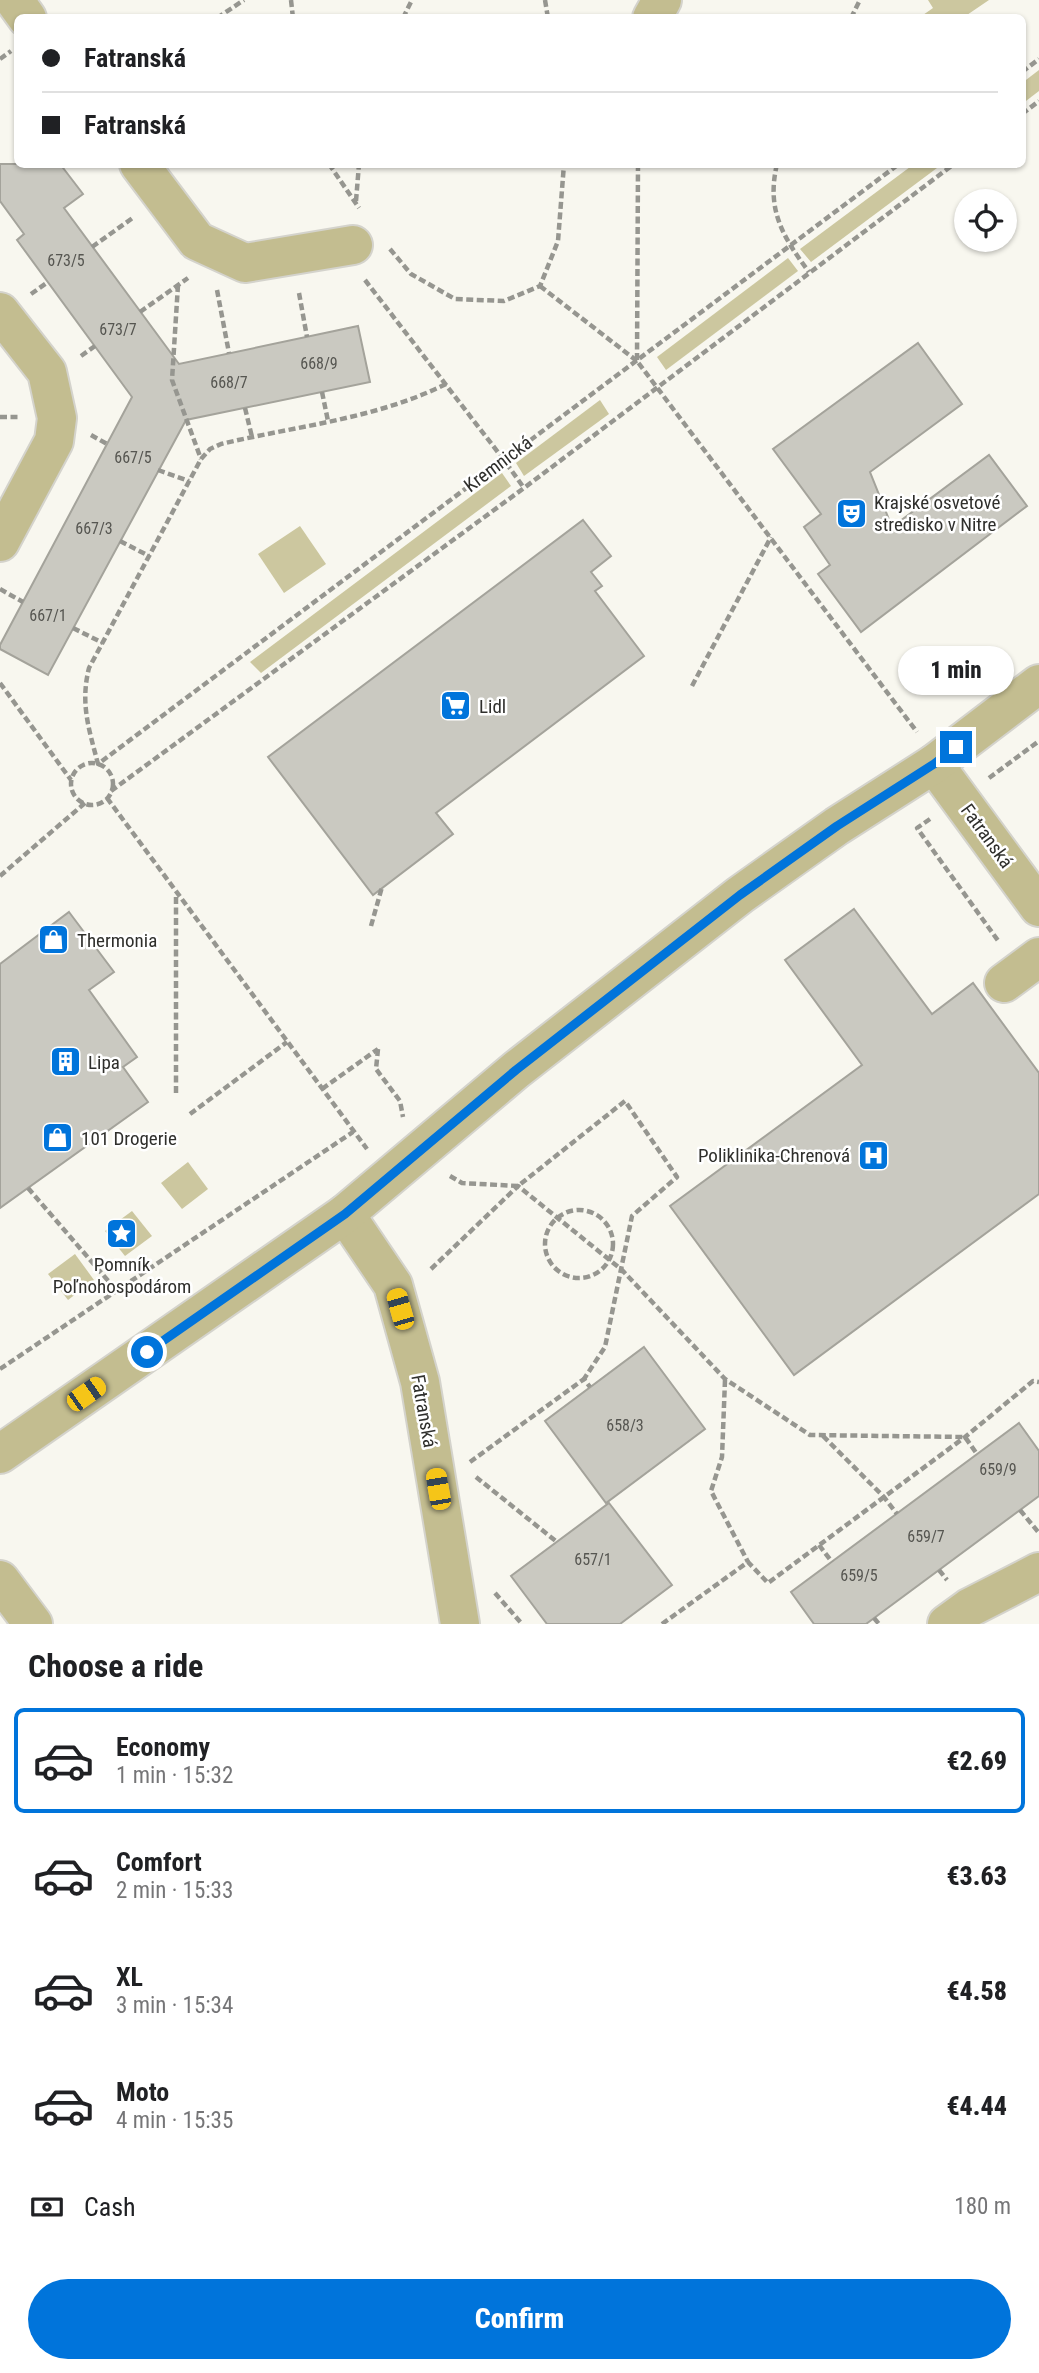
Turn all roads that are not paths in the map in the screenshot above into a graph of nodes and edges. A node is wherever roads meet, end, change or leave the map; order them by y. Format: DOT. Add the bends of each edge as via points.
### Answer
graph roads {
  1 [pos="142,168"];
  2 [pos="366,245"];
  3 [pos="0,312"];
  4 [pos="0,541"];
  5 [pos="1039,684"];
  6 [pos="930,753"];
  7 [pos="1039,907"];
  8 [pos="1039,957"];
  9 [pos="1004,983"];
  10 [pos="345,1214"];
  11 [pos="0,1454"];
  12 [pos="1039,1572"];
  13 [pos="0,1580"];
  14 [pos="33,1624"];
  15 [pos="460,1624"];
  16 [pos="947,1624"];
  1 -- 2 [label="street" via="197,241 237,278"];
  3 -- 4 [label="street" via="47,372 57,418 54,441"];
  5 -- 6 [label="street"];
  6 -- 7 [label="street, Fatranská"];
  6 -- 10 [label="street" via="516,1070"];
  8 -- 9 [label="street"];
  10 -- 11 [label="street"];
  10 -- 15 [label="street, Fatranská" via="393,1285 420,1381"];
  12 -- 16 [label="street"];
  13 -- 14 [label="street"];
}
